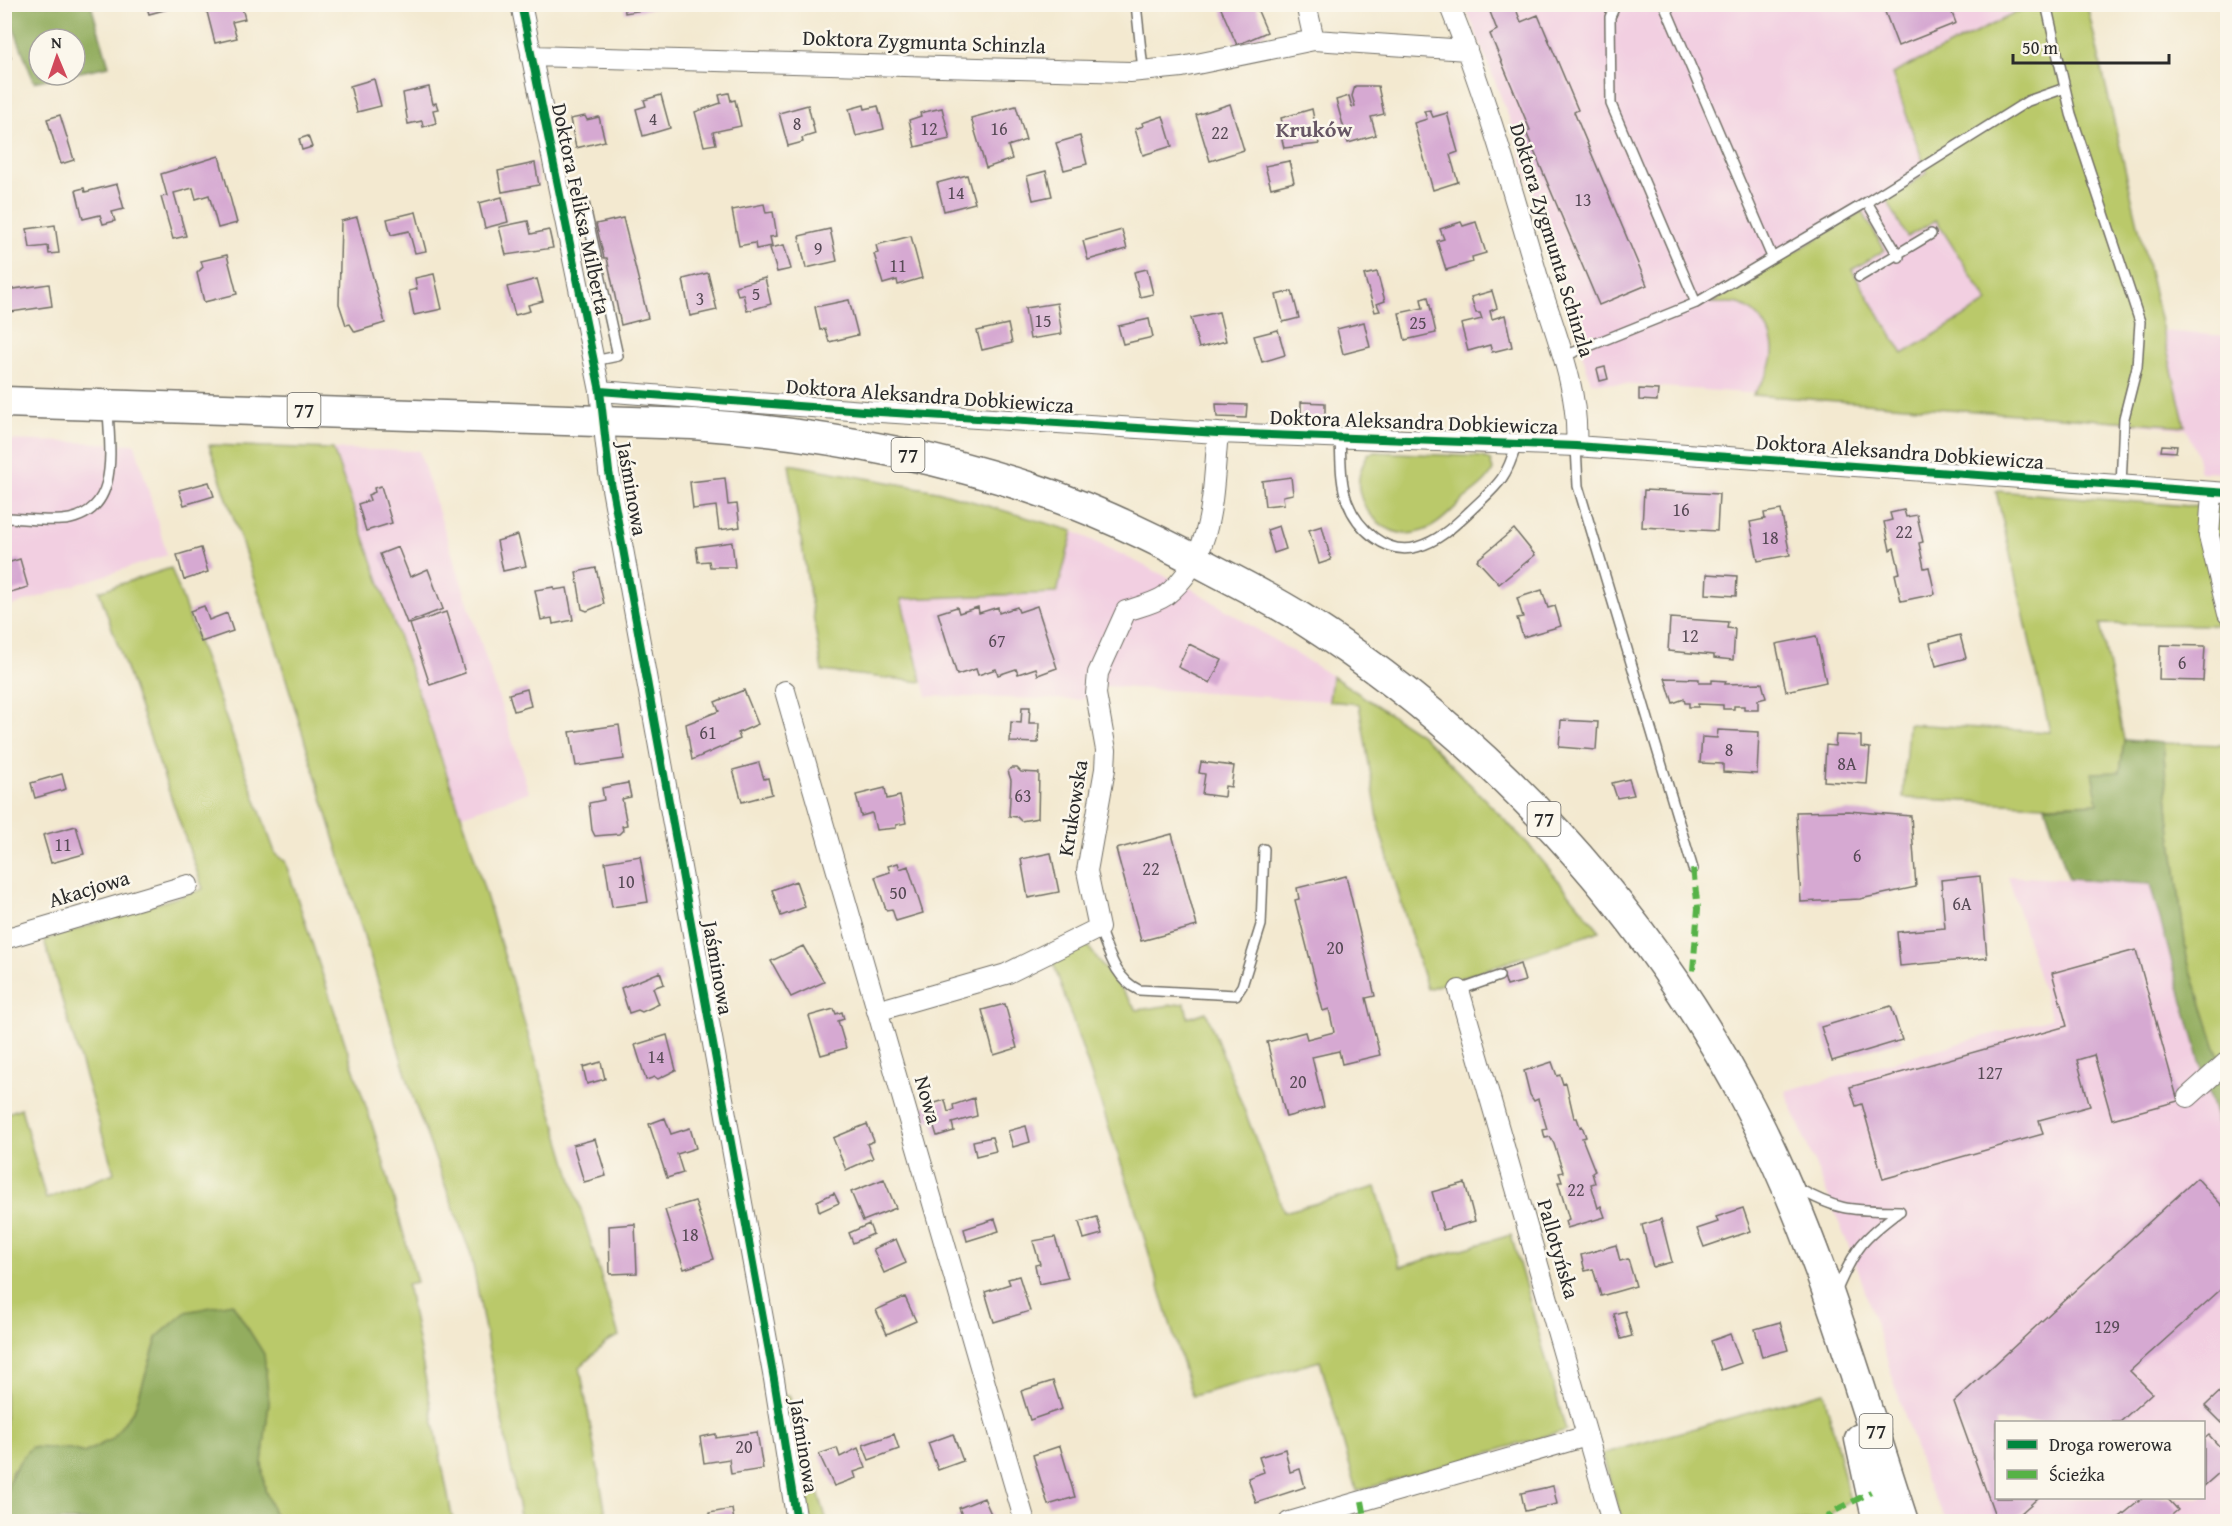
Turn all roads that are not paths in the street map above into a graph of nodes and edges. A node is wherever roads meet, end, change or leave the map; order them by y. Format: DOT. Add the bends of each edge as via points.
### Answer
graph roads {
  1 [pos="521,4"];
  2 [pos="1136,4"];
  3 [pos="1306,4"];
  4 [pos="1449,4"];
  5 [pos="1619,4"];
  6 [pos="1664,4"];
  7 [pos="2046,4"];
  8 [pos="1314,40"];
  9 [pos="1467,50"];
  10 [pos="531,56"];
  11 [pos="1143,70"];
  12 [pos="2065,88"];
  13 [pos="584,202"];
  14 [pos="1867,202"];
  15 [pos="1930,234"];
  16 [pos="1772,257"];
  17 [pos="1898,257"];
  18 [pos="1859,277"];
  19 [pos="1696,303"];
  20 [pos="1562,357"];
  21 [pos="594,361"];
  22 [pos="600,391"];
  23 [pos="4,402"];
  24 [pos="108,404"];
  25 [pos="603,420"];
  26 [pos="1218,433"];
  27 [pos="1340,437"];
  28 [pos="1516,445"];
  29 [pos="1576,446"];
  30 [pos="2121,486"];
  31 [pos="2220,493"];
  32 [pos="4,518"];
  33 [pos="1196,560"];
  34 [pos="2228,614"];
  35 [pos="784,691"];
  36 [pos="1264,849"];
  37 [pos="1693,869"];
  38 [pos="188,885"];
  39 [pos="1100,928"];
  40 [pos="4,939"];
  41 [pos="1499,976"];
  42 [pos="1459,990"];
  43 [pos="877,1011"];
  44 [pos="2228,1060"];
  45 [pos="2188,1097"];
  46 [pos="1785,1181"];
  47 [pos="1831,1302"];
  48 [pos="1844,1341"];
  49 [pos="1587,1436"];
  50 [pos="797,1521"];
  51 [pos="1025,1521"];
  52 [pos="1289,1521"];
  53 [pos="1612,1521"];
  54 [pos="1878,1521"];
  55 [pos="1903,1521"];
  1 -- 10 [label="street, Doktora Feliksa Milberta"];
  2 -- 11 [label="lane"];
  3 -- 8 [label="street"];
  4 -- 9 [label="street, Doktora Zygmunta Schinzla"];
  5 -- 19 [label="lane" via="1610,17 1611,104"];
  6 -- 16 [label="lane"];
  7 -- 12 [label="lane"];
  8 -- 9 [label="street, Doktora Zygmunta Schinzla"];
  8 -- 11 [label="street, Doktora Zygmunta Schinzla" via="1182,67"];
  9 -- 20 [label="street, Doktora Zygmunta Schinzla"];
  10 -- 11 [label="street, Doktora Zygmunta Schinzla"];
  10 -- 21 [label="street, Doktora Feliksa Milberta"];
  12 -- 14 [label="lane" via="2028,101"];
  12 -- 30 [label="lane" via="2140,322 2137,367 2124,418"];
  13 -- 21 [label="lane" via="618,356"];
  14 -- 16 [label="lane"];
  14 -- 17 [label="lane"];
  15 -- 17 [label="lane"];
  16 -- 19 [label="lane"];
  17 -- 18 [label="lane"];
  19 -- 20 [label="lane"];
  20 -- 29 [label="street, Doktora Zygmunta Schinzla" via="1576,410"];
  21 -- 22 [label="street, Doktora Feliksa Milberta"];
  22 -- 25 [label="street, Doktora Feliksa Milberta"];
  22 -- 26 [label="street, Doktora Aleksandra Dobkiewicza"];
  23 -- 24 [label="main road, 77"];
  24 -- 25 [label="main road, 77"];
  24 -- 32 [label="lane" via="108,485 95,506 68,519"];
  25 -- 33 [label="main road, 77" via="776,432 928,460 1059,498"];
  25 -- 50 [label="street, Jaśminowa" via="609,472"];
  26 -- 27 [label="street, Doktora Aleksandra Dobkiewicza"];
  26 -- 33 [label="street, Krukowska" via="1210,516"];
  27 -- 28 [label="street, Doktora Aleksandra Dobkiewicza"];
  27 -- 28 [label="lane" via="1341,476 1355,519 1377,540 1395,547 1415,548 1447,532 1504,479"];
  28 -- 29 [label="street, Doktora Aleksandra Dobkiewicza"];
  29 -- 30 [label="street, Doktora Aleksandra Dobkiewicza"];
  29 -- 37 [label="lane" via="1578,486"];
  30 -- 31 [label="street, Doktora Aleksandra Dobkiewicza"];
  31 -- 34 [label="street" via="2209,536"];
  33 -- 39 [label="street, Krukowska" via="1164,597 1126,611 1098,673 1096,694 1106,750 1105,769 1087,871"];
  33 -- 46 [label="main road, 77" via="1291,612 1386,677 1474,750 1535,809 1586,865 1666,968 1737,1083"];
  35 -- 43 [label="street, Nowa"];
  36 -- 39 [label="lane" via="1261,925 1236,995 1139,990 1128,985 1118,974"];
  38 -- 40 [label="street, Akacjowa"];
  39 -- 43 [label="street" via="1006,974"];
  41 -- 42 [label="lane"];
  42 -- 49 [label="street, Pallotyńska"];
  43 -- 51 [label="street, Nowa"];
  44 -- 45 [label="street"];
  46 -- 47 [label="main road, 77"];
  46 -- 47 [label="lane" via="1826,1204 1846,1210 1900,1211 1867,1235 1849,1261"];
  47 -- 48 [label="main road, 77"];
  48 -- 54 [label="main road, 77" via="1850,1393"];
  48 -- 55 [label="main road, 77" via="1863,1388"];
  49 -- 52 [label="street"];
  49 -- 53 [label="street, Pallotyńska"];
}
